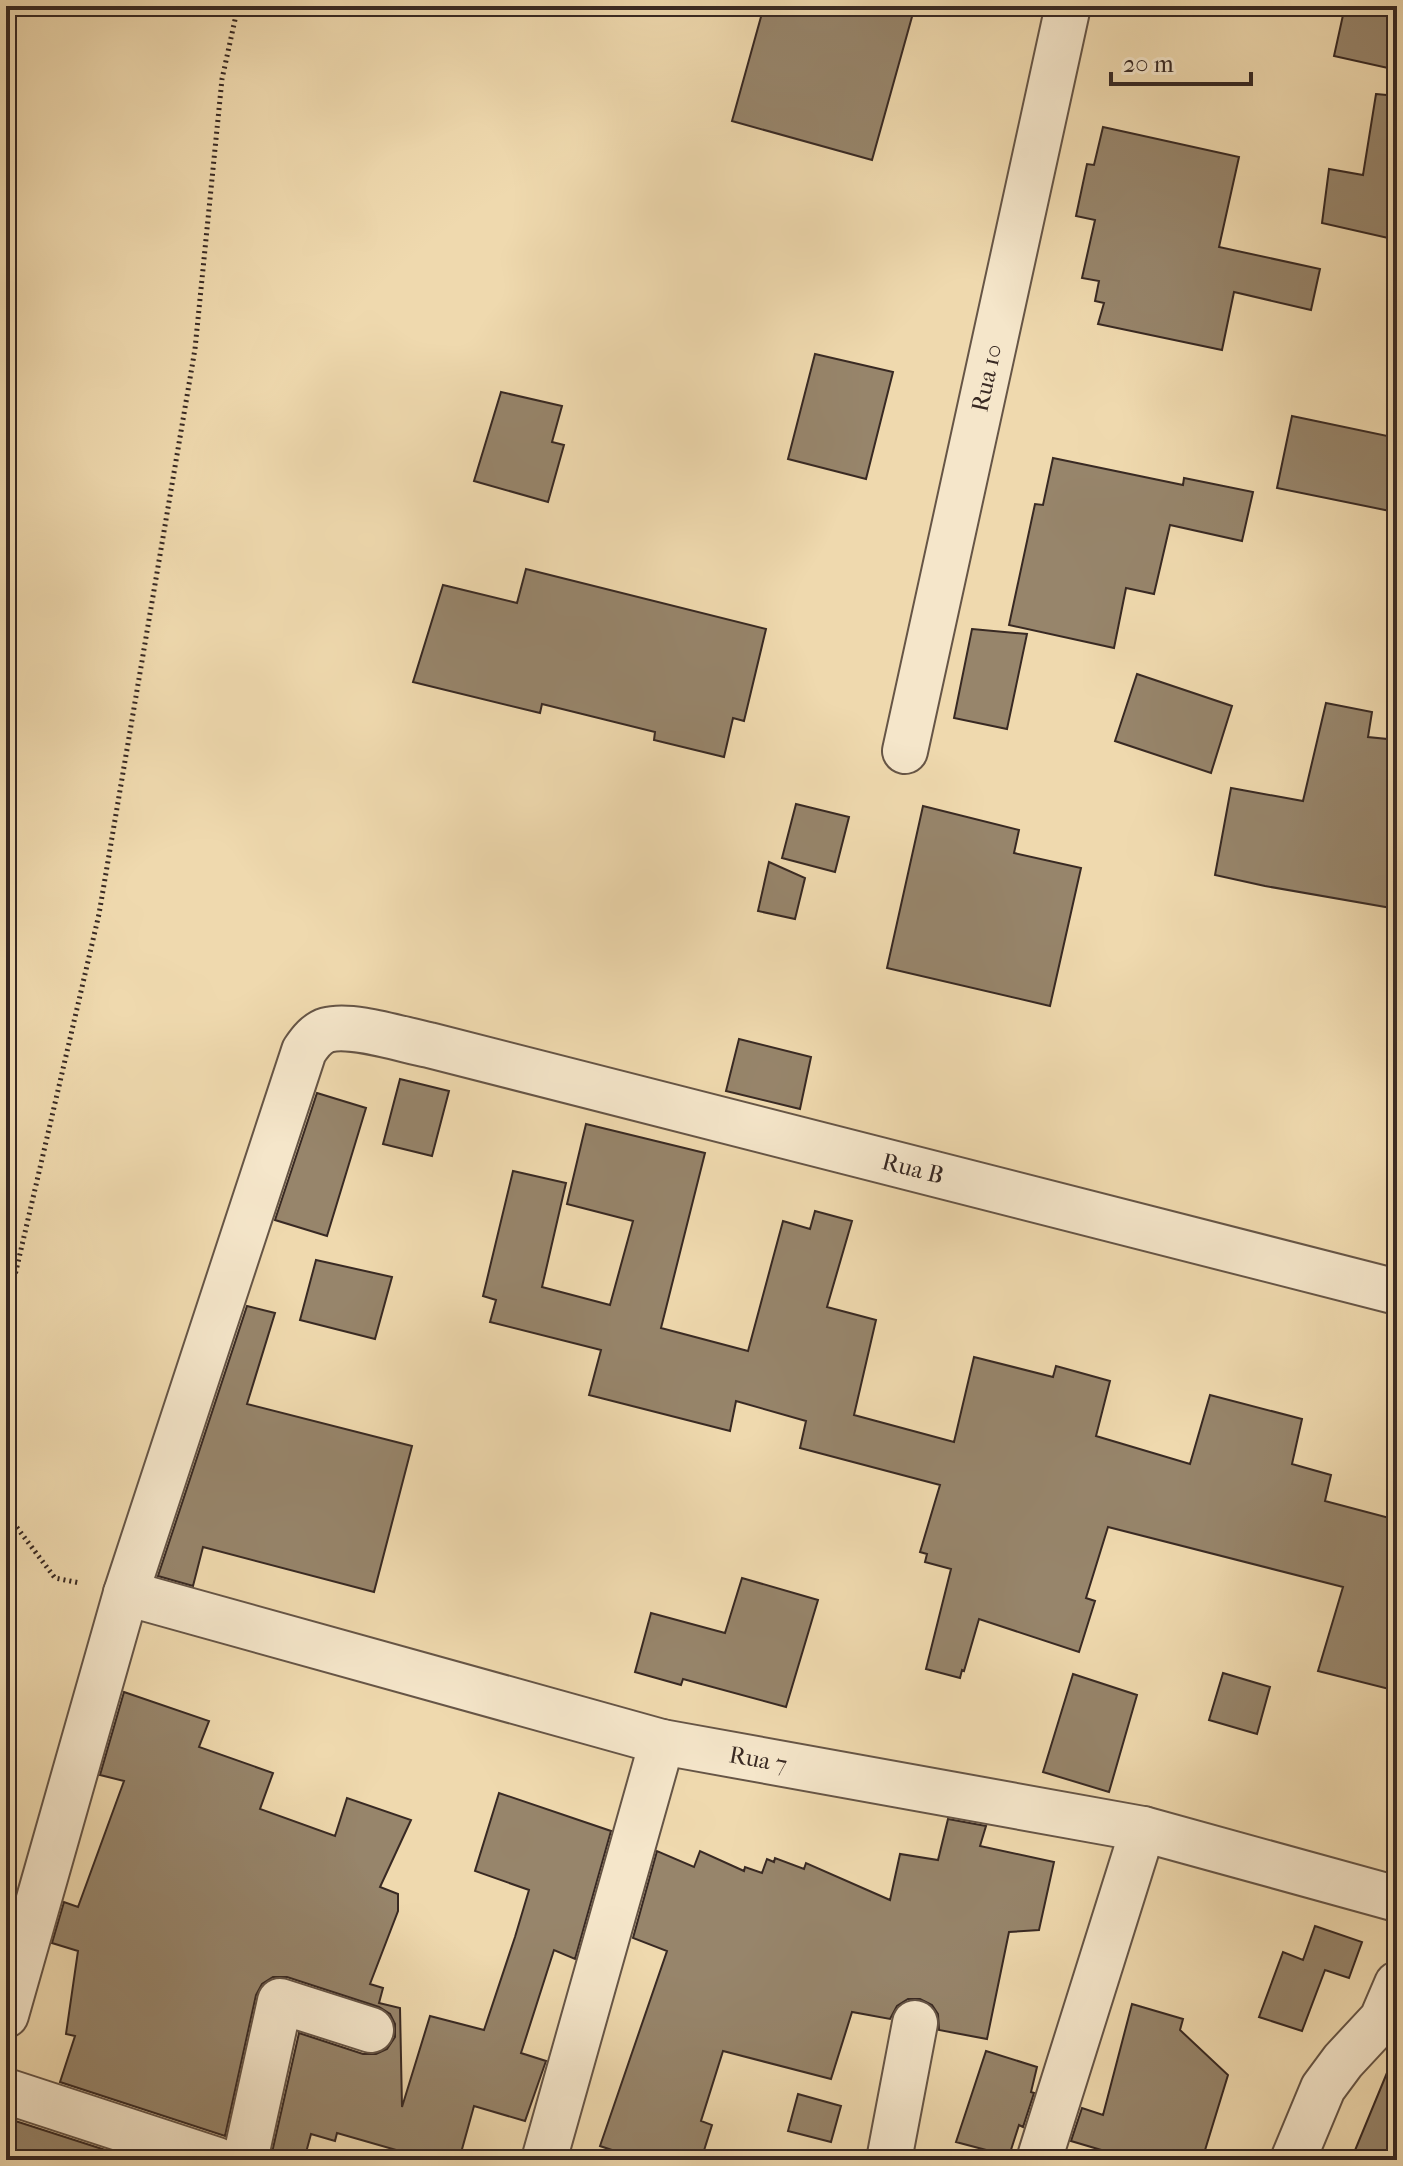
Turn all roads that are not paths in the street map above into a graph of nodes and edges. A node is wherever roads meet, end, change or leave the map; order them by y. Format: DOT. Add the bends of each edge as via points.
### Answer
graph roads {
  1 [pos="1068,6"];
  2 [pos="905,751"];
  3 [pos="1397,1292"];
  4 [pos="126,1593"];
  5 [pos="662,1742"];
  6 [pos="1143,1829"];
  7 [pos="1397,1899"];
  8 [pos="1397,1984"];
  9 [pos="6,2015"];
  10 [pos="915,2023"];
  11 [pos="371,2030"];
  12 [pos="6,2091"];
  13 [pos="217,2160"];
  14 [pos="245,2160"];
  15 [pos="544,2160"];
  16 [pos="889,2160"];
  17 [pos="1039,2160"];
  18 [pos="1293,2160"];
  1 -- 2 [label="street, Rua 10"];
  3 -- 4 [label="street, Rua B" via="429,1045 347,1027 326,1030 304,1051"];
  4 -- 5 [label="street, Rua 7"];
  4 -- 9 [label="street, Rua B"];
  5 -- 6 [label="street, Rua 7"];
  5 -- 15 [label="street"];
  6 -- 7 [label="street, Rua 7"];
  6 -- 17 [label="street"];
  8 -- 18 [label="street" via="1382,2019 1323,2088"];
  10 -- 16 [label="street"];
  11 -- 14 [label="street" via="280,2001"];
  12 -- 13 [label="street"];
}
